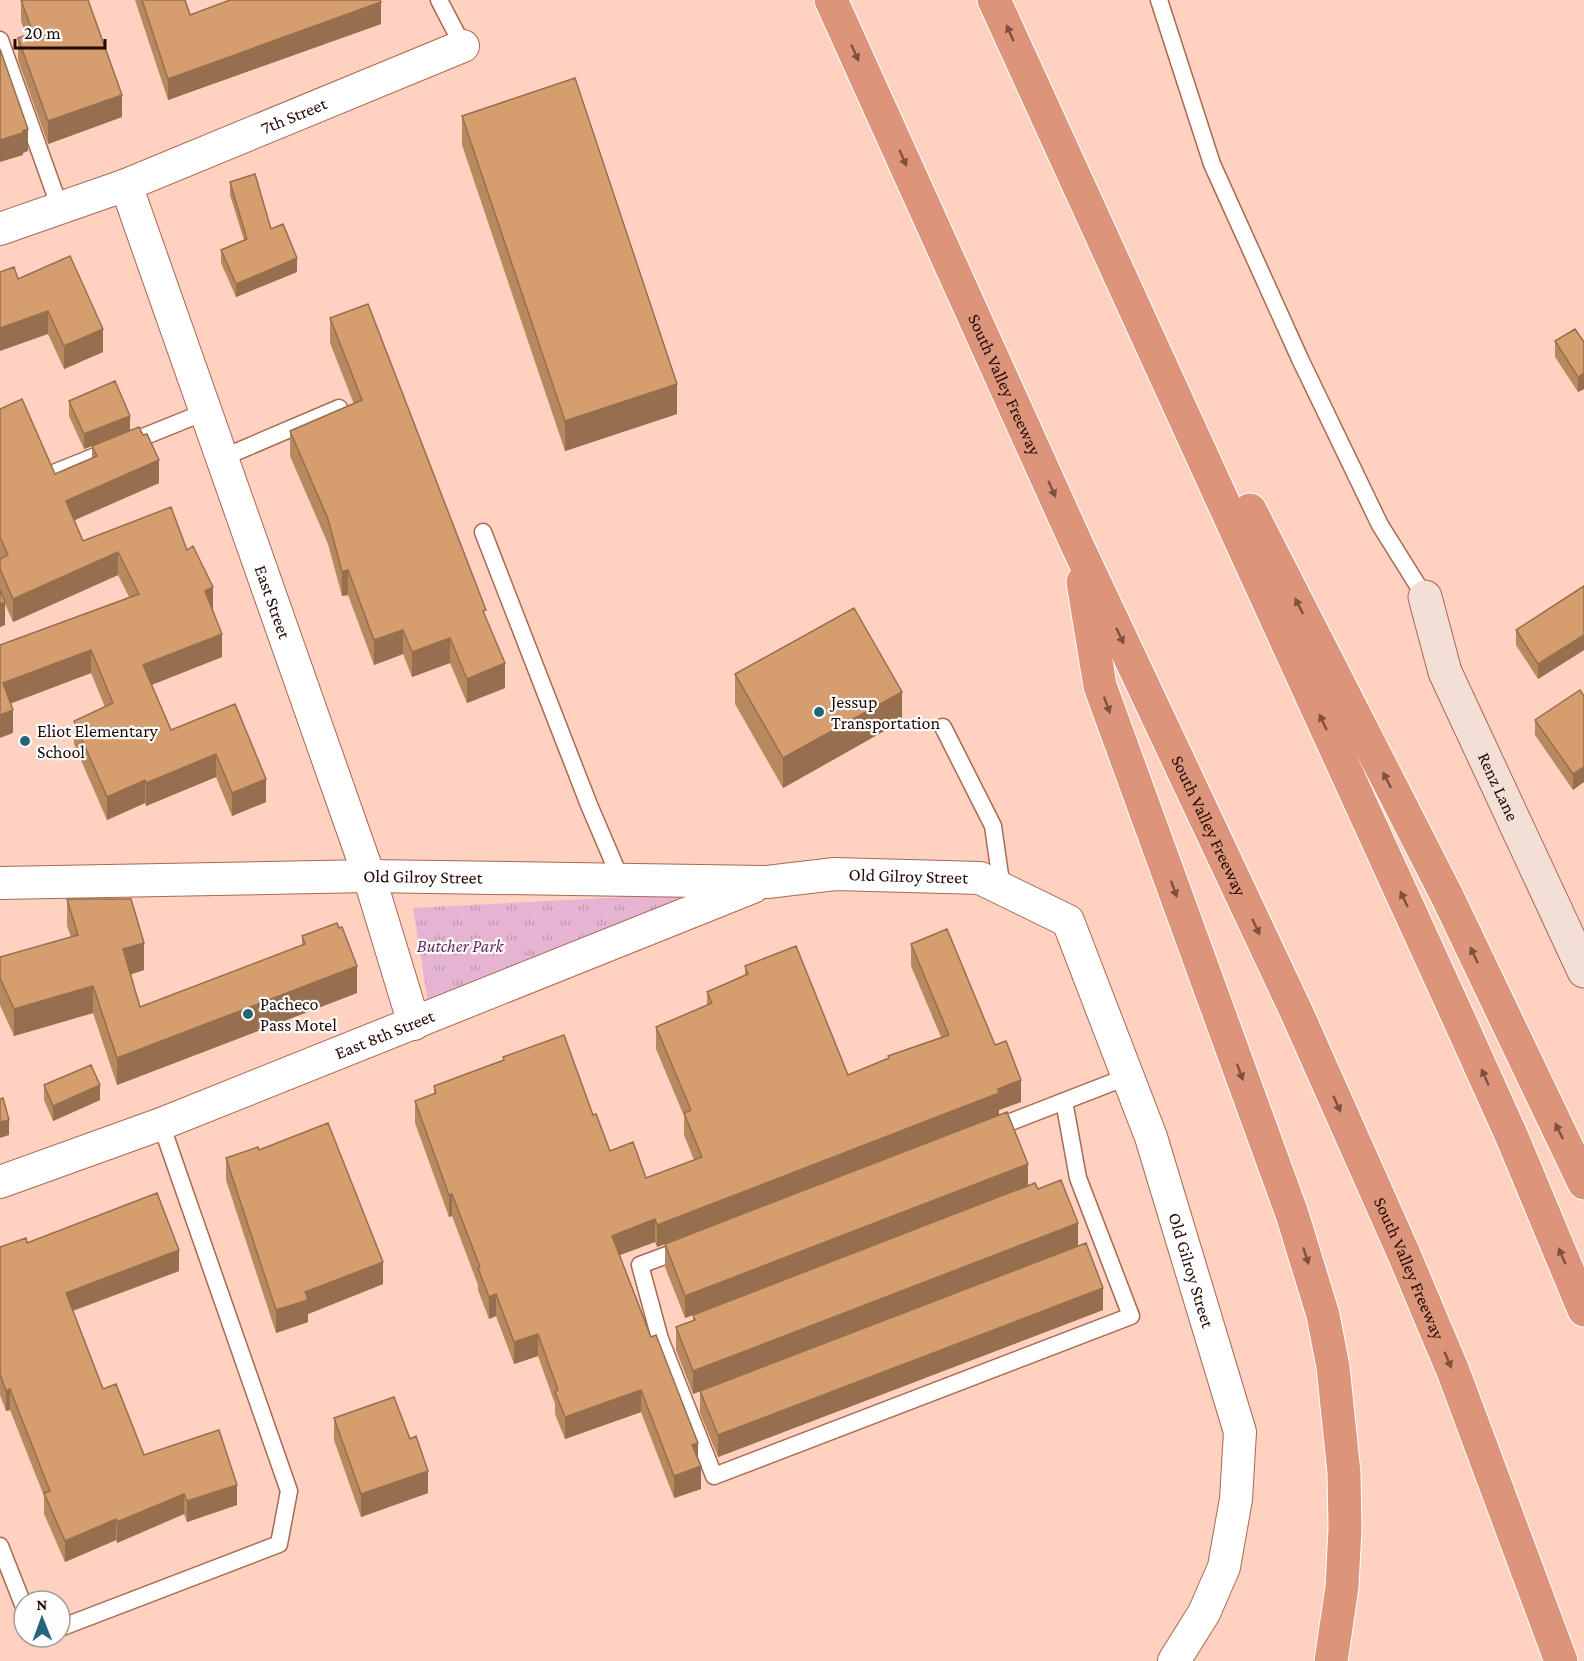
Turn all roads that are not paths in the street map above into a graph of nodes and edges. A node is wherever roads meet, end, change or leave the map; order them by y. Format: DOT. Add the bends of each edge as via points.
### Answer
graph roads {
  1 [pos="439,0"];
  2 [pos="831,0"];
  3 [pos="994,0"];
  4 [pos="1159,0"];
  5 [pos="0,40"];
  6 [pos="463,46"];
  7 [pos="1025,67"];
  8 [pos="126,185"];
  9 [pos="60,208"];
  10 [pos="0,229"];
  11 [pos="339,408"];
  12 [pos="206,412"];
  13 [pos="222,458"];
  14 [pos="56,472"];
  15 [pos="483,531"];
  16 [pos="1077,545"];
  17 [pos="1425,597"];
  18 [pos="943,727"];
  19 [pos="369,876"];
  20 [pos="621,880"];
  21 [pos="767,882"];
  22 [pos="0,883"];
  23 [pos="1002,889"];
  24 [pos="1584,971"];
  25 [pos="414,1024"];
  26 [pos="1129,1077"];
  27 [pos="1064,1101"];
  28 [pos="161,1124"];
  29 [pos="975,1136"];
  30 [pos="0,1182"];
  31 [pos="1584,1183"];
  32 [pos="696,1244"];
  33 [pos="1584,1310"];
  34 [pos="0,1546"];
  35 [pos="17,1589"];
  36 [pos="72,1623"];
  37 [pos="1177,1659"];
  38 [pos="1331,1661"];
  39 [pos="1561,1661"];
  1 -- 6 [label="lane"];
  2 -- 16 [label="highway, South Valley Freeway, one-way"];
  7 -- 3 [label="highway, one-way"];
  4 -- 17 [label="lane" via="1212,164 1380,525"];
  5 -- 9 [label="lane"];
  6 -- 8 [label="street, 7th Street"];
  31 -- 7 [label="highway, one-way" via="1447,896"];
  33 -- 7 [label="highway, one-way" via="1458,1017"];
  8 -- 9 [label="street, 7th Street"];
  8 -- 12 [label="street, East Street"];
  9 -- 10 [label="street, 7th Street"];
  11 -- 13 [label="lane"];
  12 -- 13 [label="street, East Street"];
  12 -- 14 [label="lane"];
  13 -- 19 [label="street, East Street"];
  15 -- 20 [label="lane"];
  16 -- 38 [label="highway, one-way" via="1100,686 1292,1214 1323,1315 1333,1367 1344,1484 1342,1587"];
  16 -- 39 [label="highway, South Valley Freeway, one-way" via="1296,1011 1403,1252 1453,1371"];
  17 -- 24 [label="street, Renz Lane" via="1445,672"];
  18 -- 23 [label="lane" via="993,826"];
  19 -- 20 [label="street, Old Gilroy Street"];
  19 -- 22 [label="street, Old Gilroy Street"];
  19 -- 25 [label="street, East Street"];
  20 -- 21 [label="street, Old Gilroy Street"];
  21 -- 23 [label="street, Old Gilroy Street" via="835,874 980,878"];
  21 -- 25 [label="street, East 8th Street"];
  23 -- 26 [label="street, Old Gilroy Street" via="1068,921"];
  25 -- 28 [label="street, East 8th Street"];
  26 -- 27 [label="lane"];
  26 -- 37 [label="street, Old Gilroy Street" via="1151,1137 1240,1431 1236,1499 1224,1567 1204,1613"];
  27 -- 29 [label="lane"];
  27 -- 32 [label="lane" via="1072,1180 1099,1250 1131,1316 714,1476 640,1266"];
  28 -- 30 [label="street, East 8th Street"];
  28 -- 36 [label="lane" via="289,1491 279,1544"];
  34 -- 35 [label="lane"];
}
